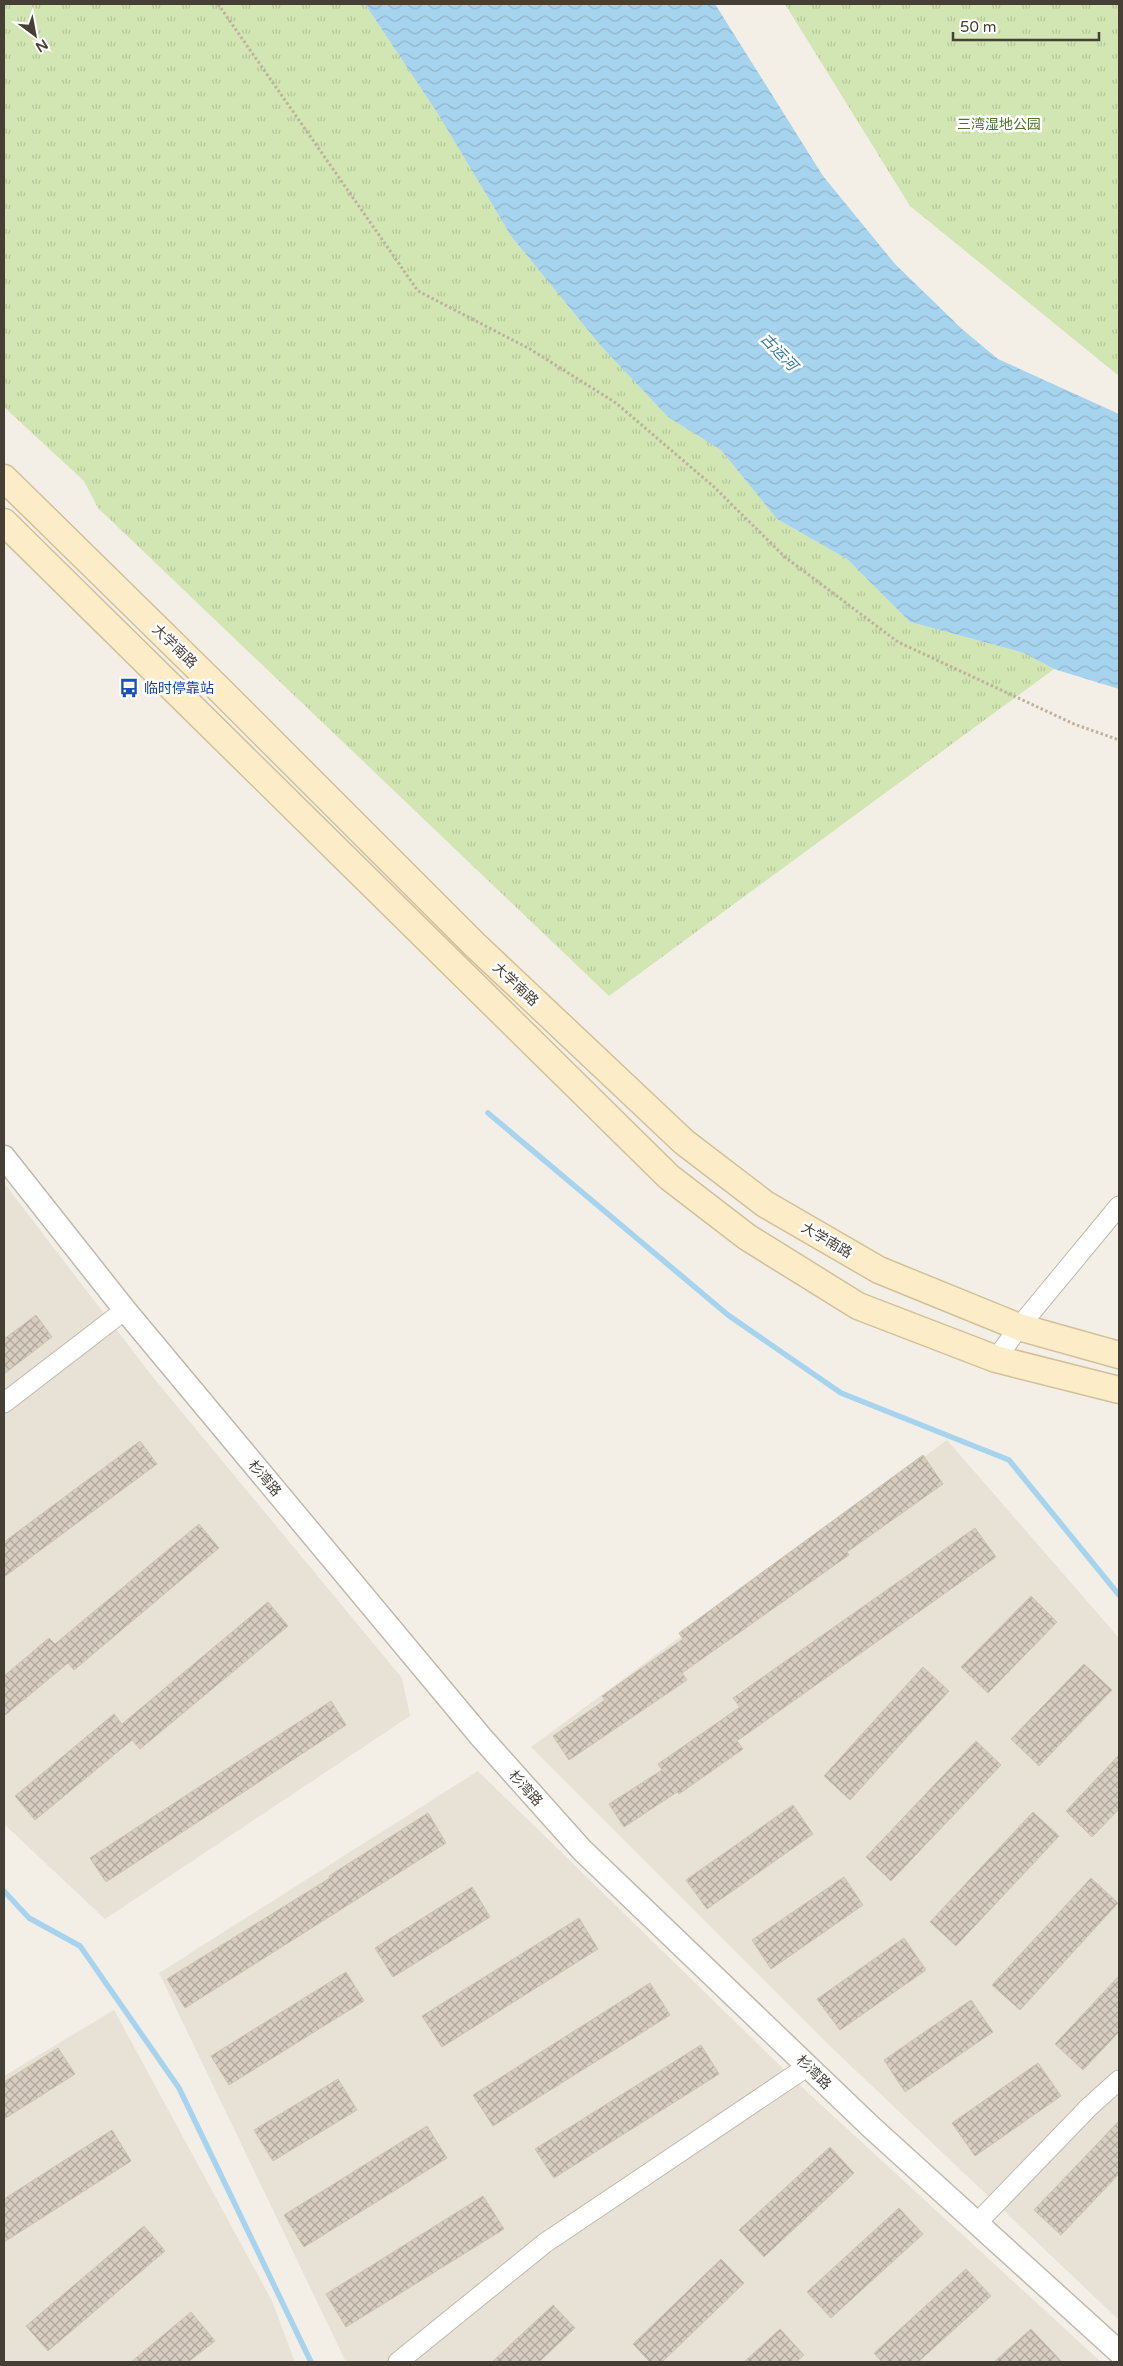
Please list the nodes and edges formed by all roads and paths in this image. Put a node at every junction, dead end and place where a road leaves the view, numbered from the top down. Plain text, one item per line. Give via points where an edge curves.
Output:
1 (218, 4) edge
2 (4, 478) edge
3 (4, 522) edge
4 (1119, 740) edge
5 (4, 1157) edge
6 (1119, 1206) edge
7 (125, 1310) junction
8 (1019, 1326) junction
9 (1119, 1355) edge
10 (996, 1359) junction
11 (1119, 1390) edge
12 (4, 1403) edge
13 (808, 2066) junction
14 (1119, 2080) edge
15 (977, 2222) junction
16 (1119, 2352) edge
17 (398, 2362) edge

1 - 4 path via 418,291 530,348 616,403 713,486 785,557 898,642 1074,724
2 - 8 main road, 大学南路 via 475,945 684,1142 765,1204 879,1270
3 - 10 main road via 669,1177 748,1237 858,1306
5 - 7 street, 杉湾路
6 - 8 street
7 - 12 street
7 - 13 street, 杉湾路 via 481,1737 582,1850
8 - 9 main road, 大学南路
8 - 10 street
10 - 11 main road
13 - 15 street, 杉湾路
13 - 17 street via 545,2243
14 - 15 street
15 - 16 street, 杉湾路

